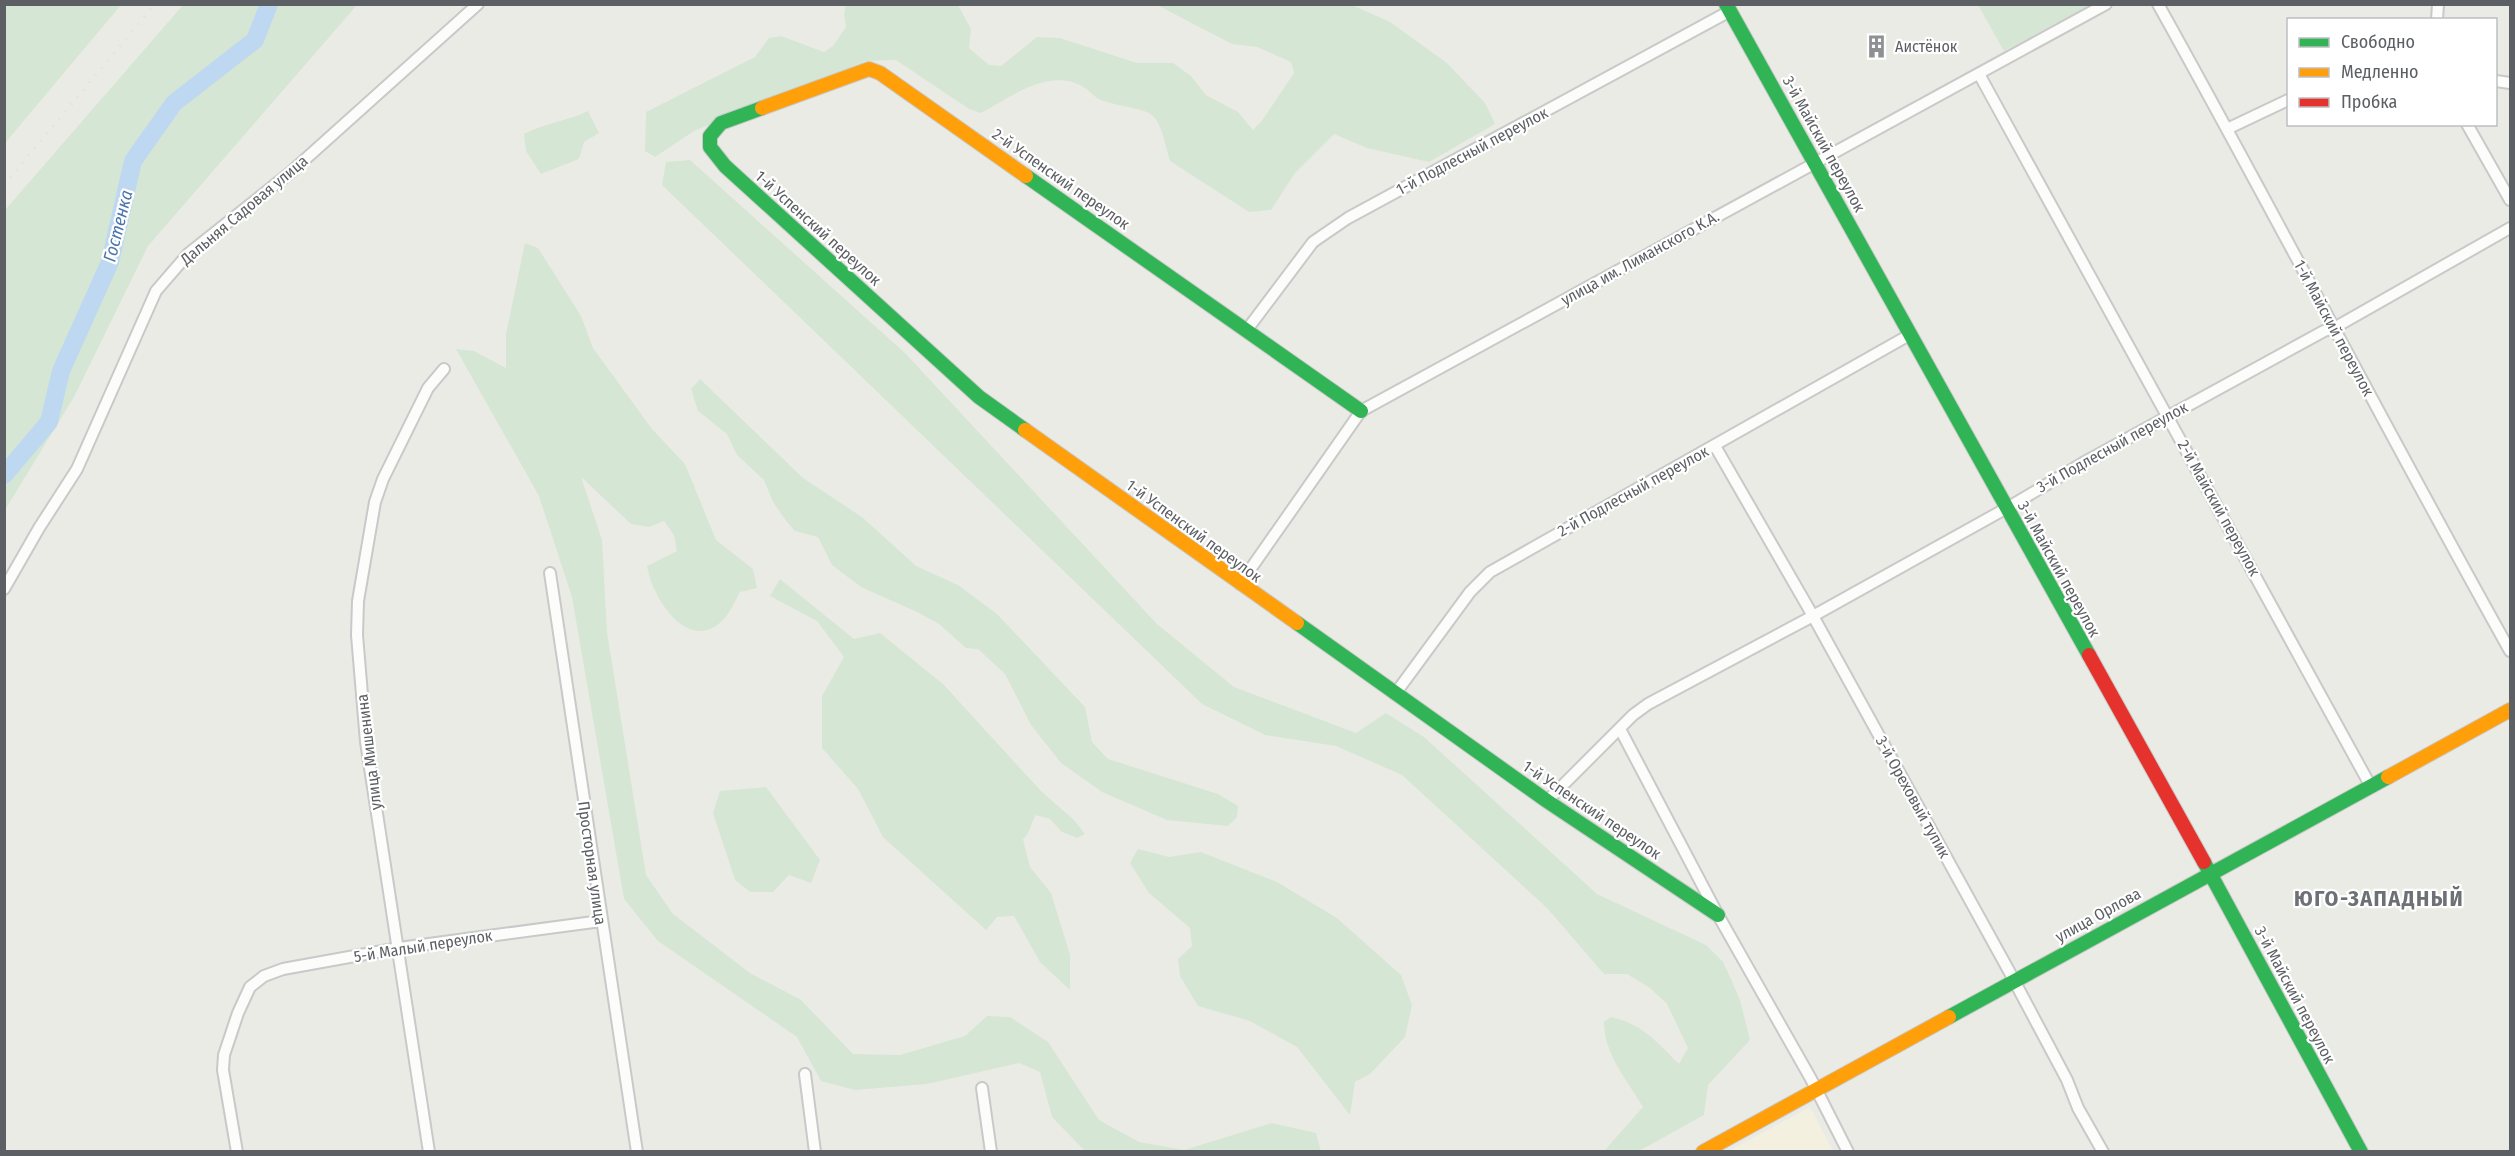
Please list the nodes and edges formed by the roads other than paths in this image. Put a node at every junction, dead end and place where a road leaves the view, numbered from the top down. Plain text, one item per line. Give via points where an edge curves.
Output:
1 (478, 4) edge
2 (2106, 4) edge
3 (2158, 4) edge
4 (1728, 8) edge
5 (1979, 74) junction
6 (2287, 100) edge
7 (721, 123) joint
8 (2468, 126) edge
9 (2227, 129) junction
10 (1816, 162) junction
11 (2511, 200) edge
12 (2511, 228) edge
13 (2334, 328) junction
14 (1246, 331) junction
15 (1911, 334) junction
16 (444, 369) dead end
17 (1361, 411) junction
18 (2168, 416) junction
19 (1715, 446) junction
20 (2007, 508) junction
21 (550, 573) dead end
22 (1240, 584) junction
23 (4, 590) edge
24 (1813, 616) junction
25 (2511, 651) edge
26 (1395, 694) junction
27 (2511, 710) edge
28 (1620, 729) junction
29 (2370, 785) junction
30 (1547, 801) junction
31 (2210, 873) junction
32 (1718, 915) junction
33 (601, 921) junction
34 (399, 948) junction
35 (2013, 980) junction
36 (805, 1074) dead end
37 (982, 1088) dead end
38 (1815, 1090) junction
39 (237, 1152) edge
40 (429, 1152) edge
41 (637, 1152) edge
42 (815, 1152) edge
43 (991, 1152) edge
44 (1703, 1152) edge
45 (1848, 1152) edge
46 (2103, 1152) edge
47 (2361, 1152) edge

1 - 23 street, Дальняя Садовая улица via 291,172 188,254 156,291 77,469
2 - 5 street, улица им. Лиманского К.А.
3 - 9 street, 1-й Майский переулок
4 - 10 street, 3-й Майский переулок
4 - 14 street, 1-й Подлесный переулок via 1348,218 1313,242
5 - 10 street, улица им. Лиманского К.А.
5 - 18 street, 2-й Майский переулок
6 - 9 street
7 - 14 street, 2-й Успенский переулок via 861,71 880,73
7 - 22 street, 1-й Успенский переулок via 710,136 710,147 725,166 979,397
8 - 11 street
9 - 13 street, 1-й Майский переулок
10 - 15 street, 3-й Майский переулок
10 - 17 street, улица им. Лиманского К.А.
12 - 13 street, 3-й Подлесный переулок
13 - 18 street, 3-й Подлесный переулок
13 - 25 street, 1-й Майский переулок
14 - 17 street, 2-й Успенский переулок
15 - 19 street, 2-й Подлесный переулок
15 - 20 street, 3-й Майский переулок
16 - 34 street, улица Мишенина via 428,388 383,479 375,502 358,601 366,742
17 - 22 street, улица им. Лиманского К.А.
18 - 20 street, 3-й Подлесный переулок
18 - 29 street, 2-й Майский переулок
19 - 24 street, 3-й Ореховый тупик
19 - 26 street, 2-й Подлесный переулок via 1490,572 1470,592
20 - 24 street, 3-й Подлесный переулок
20 - 31 street, 3-й Майский переулок
21 - 33 street, Просторная улица
22 - 26 street, 1-й Успенский переулок
24 - 28 street, 3-й Подлесный переулок via 1648,704
24 - 35 street, 3-й Ореховый тупик
26 - 30 street, 1-й Успенский переулок
27 - 29 street, улица Орлова
28 - 30 street, 3-й Подлесный переулок
28 - 32 street, 1-й Успенский переулок
29 - 31 street, улица Орлова
30 - 32 street, 1-й Успенский переулок
31 - 35 street, улица Орлова
31 - 47 street, 3-й Майский переулок
32 - 38 street, 1-й Успенский переулок
33 - 34 street, 5-й Малый переулок
33 - 41 street, Просторная улица
34 - 39 street, 5-й Малый переулок via 283,969 250,987 228,1040 223,1071
34 - 40 street, улица Мишенина
35 - 38 street, улица Орлова
35 - 46 street, 3-й Ореховый тупик
36 - 42 street
37 - 43 street
38 - 44 street, улица Орлова
38 - 45 street, 1-й Успенский переулок

